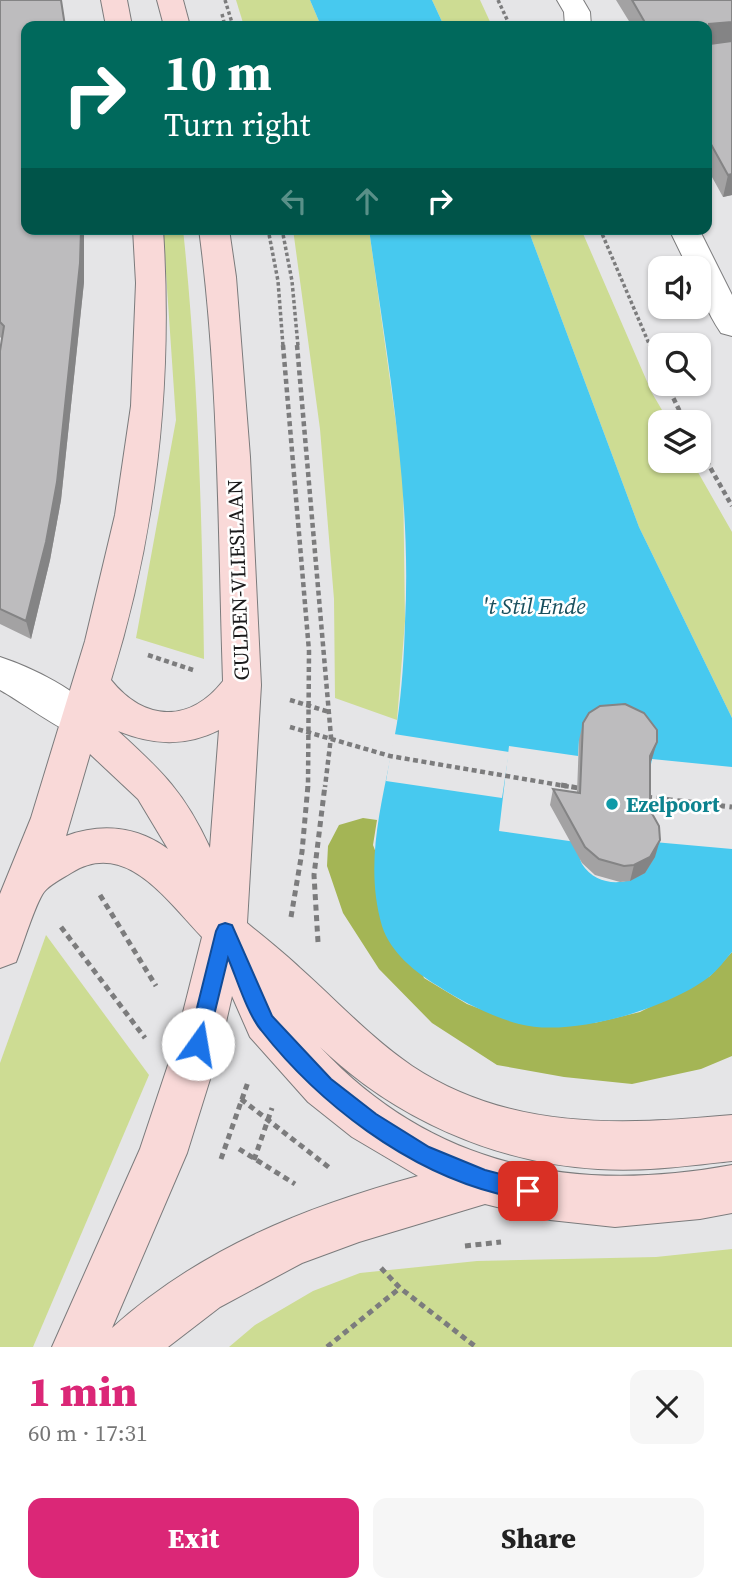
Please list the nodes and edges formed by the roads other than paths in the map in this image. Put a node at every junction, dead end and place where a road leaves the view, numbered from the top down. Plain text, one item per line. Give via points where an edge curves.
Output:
1 (114, 0) edge
2 (170, 0) edge
3 (570, 0) edge
4 (118, 21) edge
5 (176, 21) edge
6 (578, 21) edge
7 (148, 235) edge
8 (215, 235) edge
9 (687, 235) edge
10 (732, 326) edge
11 (0, 672) edge
12 (243, 685) junction
13 (85, 701) junction
14 (25, 881) junction
15 (225, 931) junction
16 (0, 948) edge
17 (732, 1138) edge
18 (485, 1180) junction
19 (732, 1189) edge
20 (78, 1347) edge
21 (130, 1347) edge

1 - 4 main road
2 - 5 main road
3 - 6 street
7 - 13 main road via 148,406 134,515
8 - 12 main road, GULDEN-VLIESLAAN via 233,457
9 - 10 street
11 - 13 street via 39,692
12 - 13 main road via 229,705 201,723 173,728 143,724
12 - 15 main road, GULDEN-VLIESLAAN
13 - 14 main road via 52,818
13 - 15 main road via 179,826
14 - 15 main road via 71,850 91,844 123,846 148,857
14 - 16 main road
15 - 17 main road via 323,1023 399,1083 462,1115 525,1134 598,1146
15 - 18 main road via 266,1022 325,1086 369,1121 422,1153
15 - 20 main road, GULDEN-VLIESLAAN via 198,1044 163,1153
18 - 19 main road via 550,1196 615,1202
18 - 21 main road via 278,1246 209,1285

